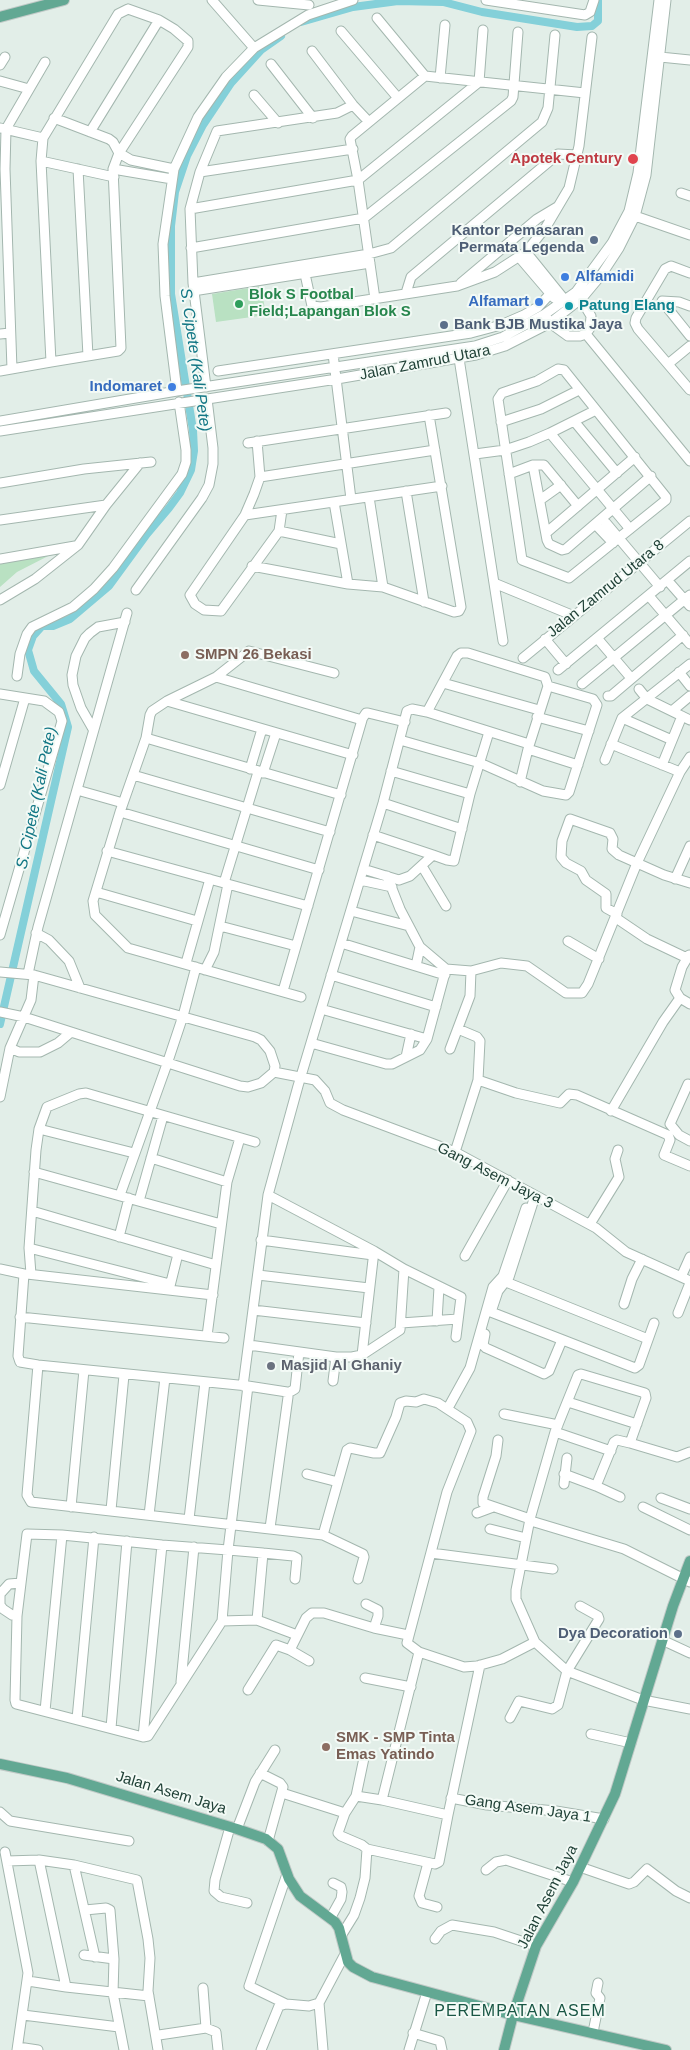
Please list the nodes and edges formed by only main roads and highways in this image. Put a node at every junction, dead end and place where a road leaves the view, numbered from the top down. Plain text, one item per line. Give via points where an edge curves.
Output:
1 (64, 0) edge
2 (0, 17) edge
3 (690, 1561) edge
4 (686, 1581) edge
5 (0, 1764) edge
6 (502, 2012) junction
7 (513, 2016) junction
8 (510, 2026) junction
9 (504, 2050) edge
10 (666, 2050) edge

1 - 2 main road
3 - 4 main road, Jalan Asem Jaya
4 - 7 main road, Jalan Asem Jaya via 662,1640 620,1782 573,1882 536,1946
5 - 6 main road, Jalan Asem Jaya via 67,1778 268,1841 278,1849 300,1896 331,1917 339,1928 345,1954 353,1967 372,1977
6 - 7 main road
6 - 8 main road
7 - 8 main road, Jalan Asem Jaya
7 - 10 main road
8 - 9 main road, Jalan Asem Jaya

